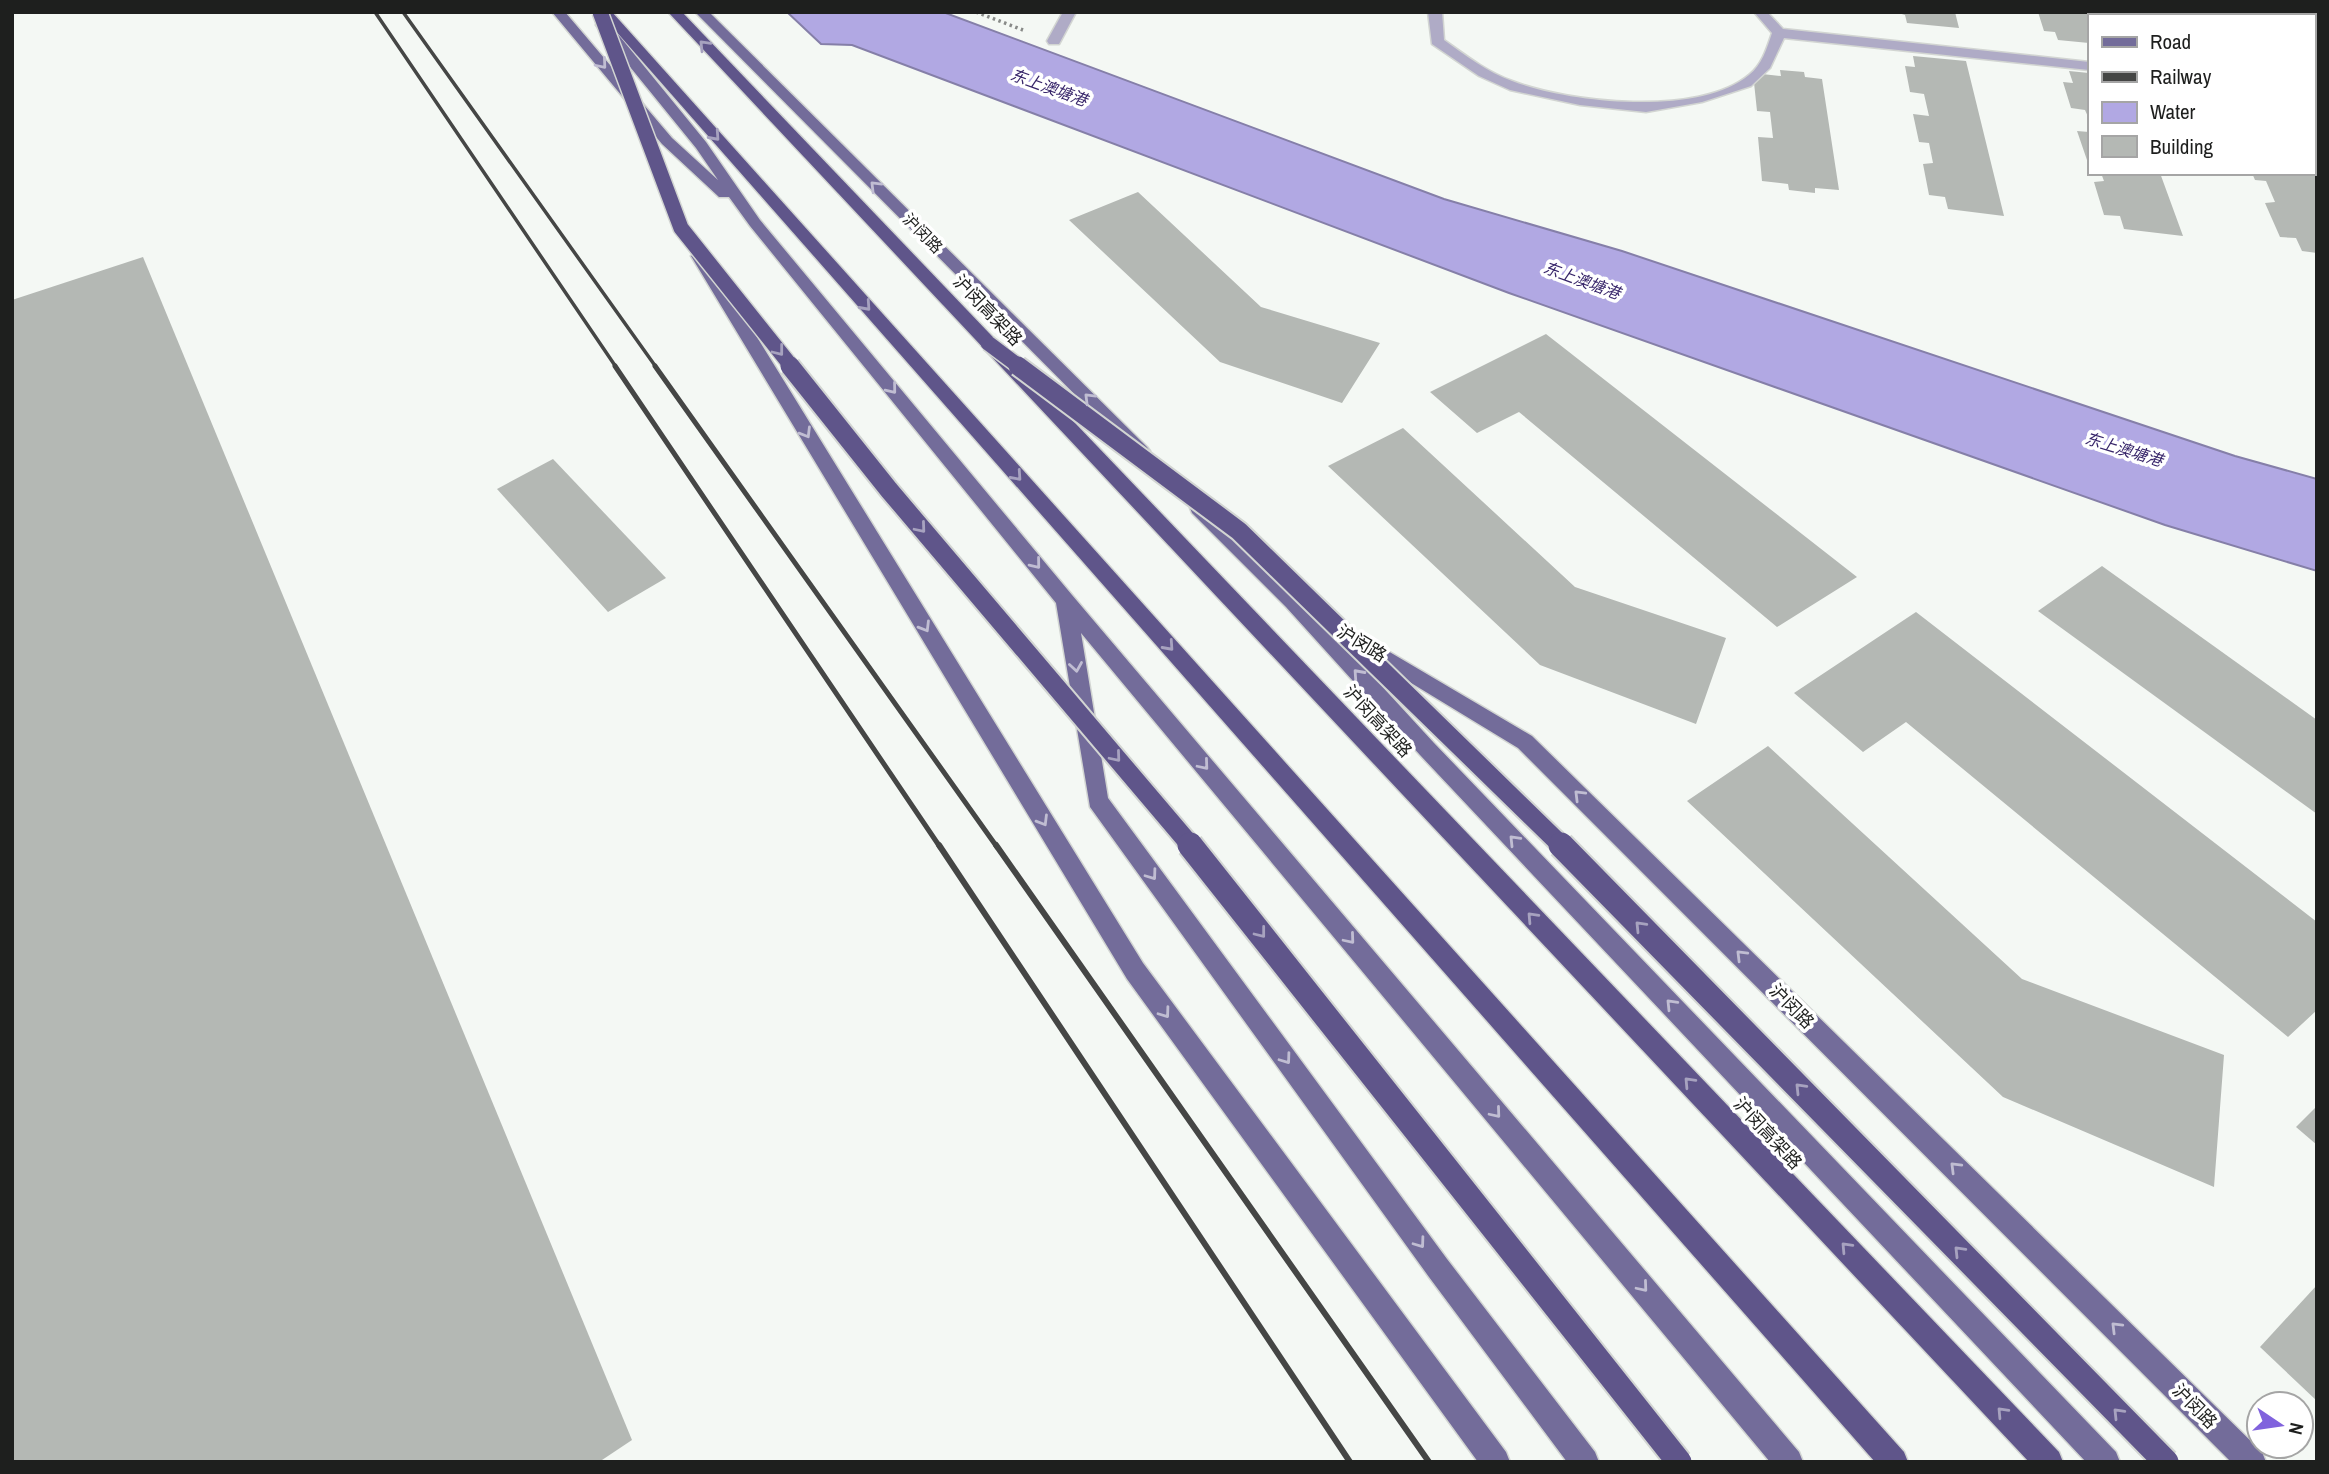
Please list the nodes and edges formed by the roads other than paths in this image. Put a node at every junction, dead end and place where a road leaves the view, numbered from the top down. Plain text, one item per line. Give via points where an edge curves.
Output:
1 (558, 12) edge
2 (593, 12) edge
3 (603, 12) edge
4 (674, 12) edge
5 (701, 12) edge
6 (1070, 12) edge
7 (1435, 12) edge
8 (1760, 12) edge
9 (1779, 33) junction
10 (1054, 41) road end
11 (2088, 66) edge
12 (755, 223) junction
13 (681, 228) junction
14 (988, 343) junction
15 (1065, 600) junction
16 (1293, 602) junction
17 (1496, 1462) edge
18 (1585, 1462) edge
19 (1679, 1462) edge
20 (1789, 1462) edge
21 (1894, 1462) edge
22 (2049, 1462) edge
23 (2106, 1462) edge
24 (2166, 1462) edge
25 (2252, 1462) edge

1 -> 12 main road via 667,141
2 - 12 main road via 701,145
3 - 13 highway, bridge
3 -> 21 highway
14 -> 4 highway, 沪闵高架路
16 -> 5 main road, 沪闵路
6 - 10 street
7 - 9 street via 1437,41 1468,64 1514,87 1647,108 1712,96 1752,80 1770,60
8 - 9 street
9 - 11 street
12 -> 15 main road
13 -> 17 main road, bridge via 1135,971
13 -> 19 highway, bridge via 889,490 1207,865
22 -> 14 highway, 沪闵高架路, bridge
24 -> 14 highway, bridge via 1510,793 1239,531
15 -> 18 main road via 1098,801
15 -> 20 main road
23 -> 16 main road, 沪闵路 via 1427,749
25 -> 16 main road, 沪闵路 via 1525,742

